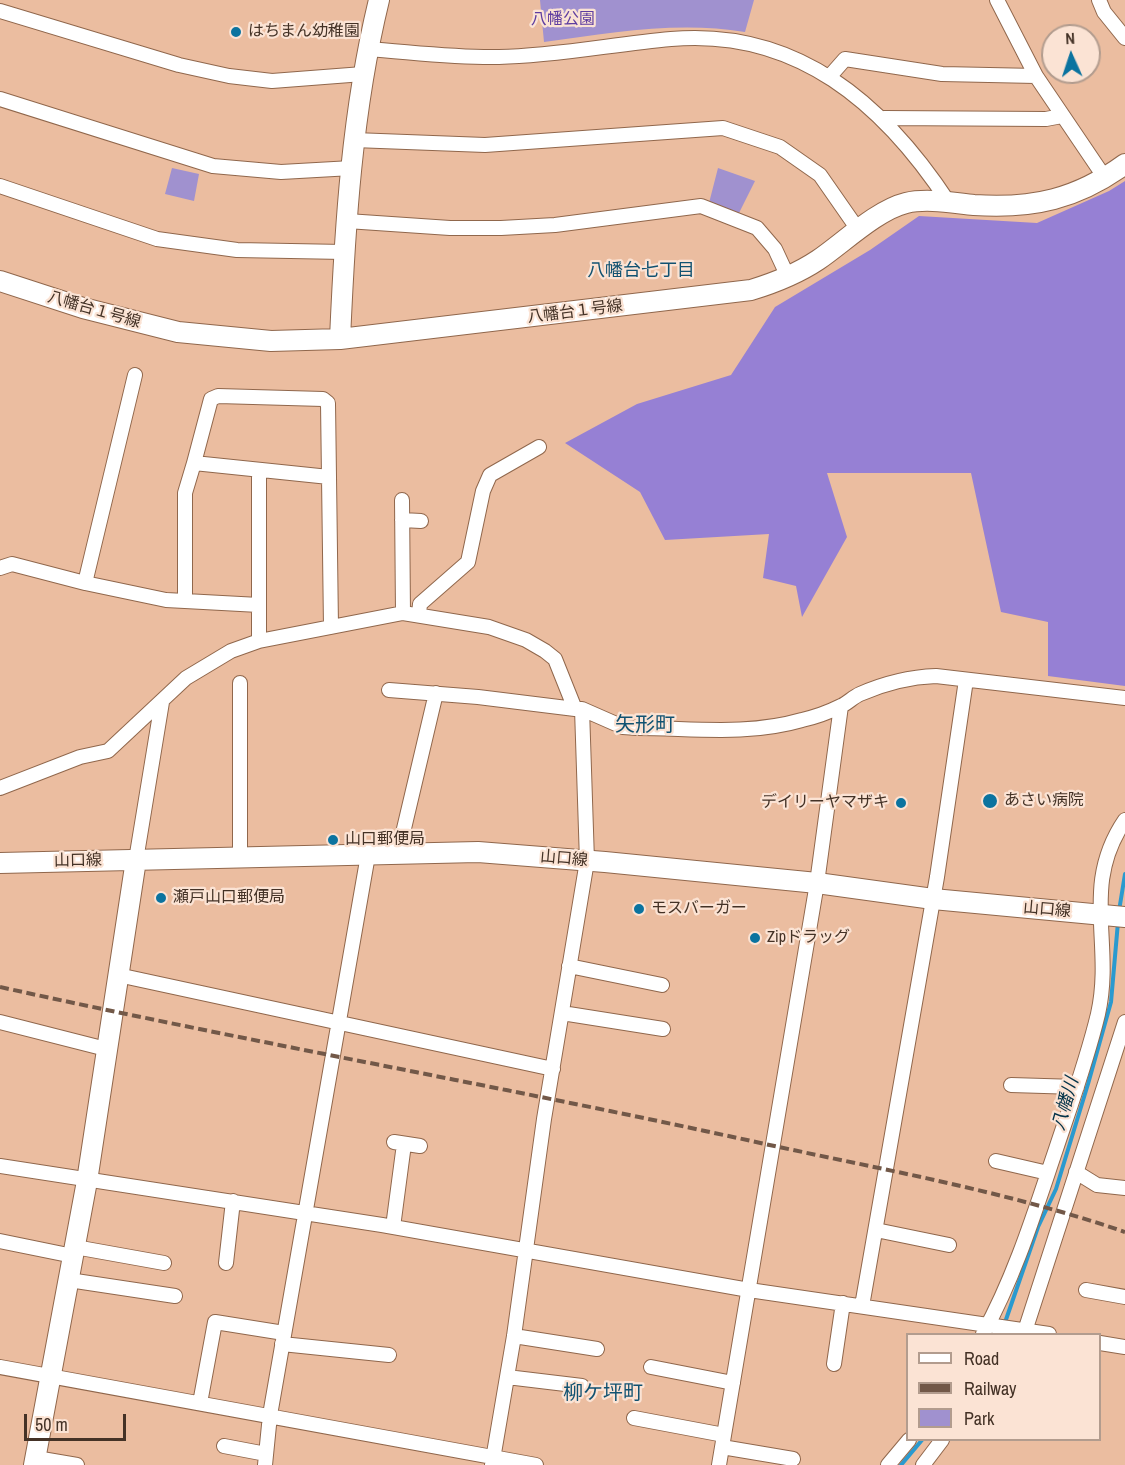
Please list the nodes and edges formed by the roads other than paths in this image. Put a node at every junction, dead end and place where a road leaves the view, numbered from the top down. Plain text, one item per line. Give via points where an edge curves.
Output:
1 (379, 0) edge
2 (998, 0) edge
3 (1099, 0) edge
4 (0, 11) edge
5 (1125, 38) edge
6 (367, 49) junction
7 (363, 74) junction
8 (830, 76) junction
9 (1035, 76) junction
10 (0, 99) edge
11 (1062, 116) junction
12 (884, 118) junction
13 (354, 140) junction
14 (1125, 164) edge
15 (352, 168) junction
16 (1105, 178) junction
17 (0, 186) edge
18 (950, 202) junction
19 (347, 221) junction
20 (859, 231) junction
21 (344, 252) junction
22 (788, 277) junction
23 (0, 281) edge
24 (340, 339) junction
25 (135, 375) dead end
26 (539, 447) dead end
27 (194, 463) junction
28 (259, 470) junction
29 (329, 477) junction
30 (402, 500) dead end
31 (402, 520) junction
32 (421, 521) dead end
33 (0, 568) edge
34 (85, 583) junction
35 (185, 601) junction
36 (259, 605) junction
37 (403, 613) junction
38 (418, 615) junction
39 (331, 627) junction
40 (259, 641) junction
41 (966, 680) junction
42 (240, 683) dead end
43 (389, 690) dead end
44 (436, 693) junction
45 (1125, 698) edge
46 (162, 702) junction
47 (841, 706) junction
48 (578, 709) junction
49 (0, 788) edge
50 (1125, 820) edge
51 (398, 854) junction
52 (368, 855) junction
53 (240, 858) junction
54 (136, 860) junction
55 (587, 861) junction
56 (0, 862) edge
57 (817, 884) junction
58 (933, 899) junction
59 (1110, 915) edge
60 (569, 966) junction
61 (118, 975) junction
62 (653, 980) dead end
63 (562, 1013) junction
64 (0, 1022) edge
65 (340, 1022) junction
66 (1125, 1022) edge
67 (654, 1024) dead end
68 (106, 1049) junction
69 (553, 1069) junction
70 (1011, 1084) dead end
71 (1077, 1088) junction
72 (420, 1146) dead end
73 (996, 1161) dead end
74 (0, 1166) edge
75 (1076, 1172) junction
76 (1048, 1173) junction
77 (87, 1181) junction
78 (1125, 1188) edge
79 (233, 1201) junction
80 (304, 1215) junction
81 (393, 1227) junction
82 (876, 1230) junction
83 (0, 1241) edge
84 (949, 1245) dead end
85 (74, 1251) junction
86 (527, 1252) junction
87 (164, 1263) dead end
88 (226, 1263) dead end
89 (69, 1280) junction
90 (749, 1290) junction
91 (1086, 1290) dead end
92 (175, 1296) dead end
93 (1125, 1297) edge
94 (843, 1303) junction
95 (862, 1306) junction
96 (988, 1328) edge
97 (1026, 1333) edge
98 (514, 1336) junction
99 (283, 1338) junction
100 (1101, 1343) edge
101 (1125, 1347) edge
102 (597, 1349) dead end
103 (389, 1355) dead end
104 (834, 1364) dead end
105 (0, 1367) edge
106 (651, 1367) dead end
107 (49, 1376) junction
108 (507, 1377) junction
109 (733, 1383) junction
110 (582, 1386) dead end
111 (200, 1403) junction
112 (270, 1415) junction
113 (634, 1418) dead end
114 (723, 1441) junction
115 (908, 1441) edge
116 (941, 1441) edge
117 (224, 1446) dead end
118 (265, 1460) edge
119 (793, 1460) dead end
120 (493, 1461) edge
121 (35, 1462) edge
122 (77, 1465) edge
123 (536, 1465) edge
124 (719, 1465) edge
125 (888, 1465) edge
126 (923, 1465) edge

1 - 6 street
2 - 9 street
3 - 5 street
4 - 7 street via 179,66 229,76 272,81
6 - 7 street
6 - 8 street via 500,57 673,39 709,39 774,52
7 - 13 street
8 - 9 street via 845,59 942,74
8 - 12 street
9 - 11 street
10 - 15 street via 213,166 281,172
11 - 12 street
11 - 16 street
12 - 18 street
13 - 15 street
13 - 20 street via 485,145 723,128 780,147 820,175
14 - 16 street, 八幡台１号線
15 - 19 street
16 - 18 street, 八幡台１号線 via 1037,204 1004,207
17 - 21 street via 157,239 237,250
18 - 20 street, 八幡台１号線 via 906,203
19 - 21 street
19 - 22 street via 501,228 701,206 757,228 775,249
20 - 22 street, 八幡台１号線
21 - 24 street
22 - 24 street, 八幡台１号線 via 751,290 713,296
23 - 24 street, 八幡台１号線 via 83,308 178,332 270,340
25 - 34 street
26 - 38 street via 490,475 468,562 420,604
27 - 28 street
27 - 29 street via 211,399 323,399 328,403
27 - 35 street via 185,493
28 - 29 street
28 - 36 street
29 - 39 street
30 - 31 street
31 - 32 street
31 - 37 street
33 - 34 street via 12,564
34 - 35 street
35 - 36 street
36 - 40 street
37 - 38 street
37 - 39 street
38 - 48 street via 489,627 545,651 555,659
39 - 40 street
40 - 46 street via 208,664 186,678
41 - 45 street
41 - 47 street via 912,677 882,684
41 - 58 street
42 - 53 street
43 - 44 street
44 - 48 street
44 - 51 street
46 - 49 street via 108,751 80,757
46 - 54 street
47 - 48 street via 769,729 719,731 623,727
47 - 57 street
48 - 55 street
50 - 59 street via 1101,871
51 - 52 street, 山口線
51 - 55 street, 山口線 via 478,852
52 - 53 street, 山口線
52 - 65 street
53 - 54 street, 山口線
54 - 56 street, 山口線
54 - 61 street
55 - 57 street, 山口線
55 - 60 street
57 - 58 street, 山口線
57 - 90 street
58 - 59 street, 山口線
58 - 82 street
59 - 71 street via 1100,1003
60 - 62 street
60 - 63 street
61 - 65 street
61 - 68 street
63 - 67 street
63 - 69 street
64 - 68 street
65 - 69 street
65 - 80 street
66 - 75 street
68 - 77 street
69 - 86 street
70 - 71 street
71 - 76 street
72 - 81 street via 399,1143
73 - 76 street
74 - 77 street
75 - 78 street via 1097,1185
75 - 97 street
76 - 96 street
77 - 79 street
77 - 85 street
79 - 80 street
79 - 88 street
80 - 81 street
80 - 99 street
81 - 86 street
82 - 84 street
82 - 95 street
83 - 85 street
85 - 87 street
85 - 89 street
86 - 90 street
86 - 98 street
89 - 92 street
89 - 107 street
90 - 94 street
90 - 109 street
91 - 93 street
94 - 95 street
94 - 104 street
95 - 96 street
96 - 97 street via 1011,1327
98 - 102 street
98 - 108 street
99 - 103 street
99 - 111 street via 215,1322
99 - 112 street
100 - 101 street
105 - 107 street
106 - 109 street
107 - 111 street
107 - 121 street
108 - 110 street
108 - 120 street
109 - 114 street
111 - 112 street
112 - 118 street
112 - 120 street
113 - 114 street
114 - 119 street
114 - 124 street
115 - 125 street
116 - 126 street
117 - 118 street
120 - 123 street
121 - 122 street

